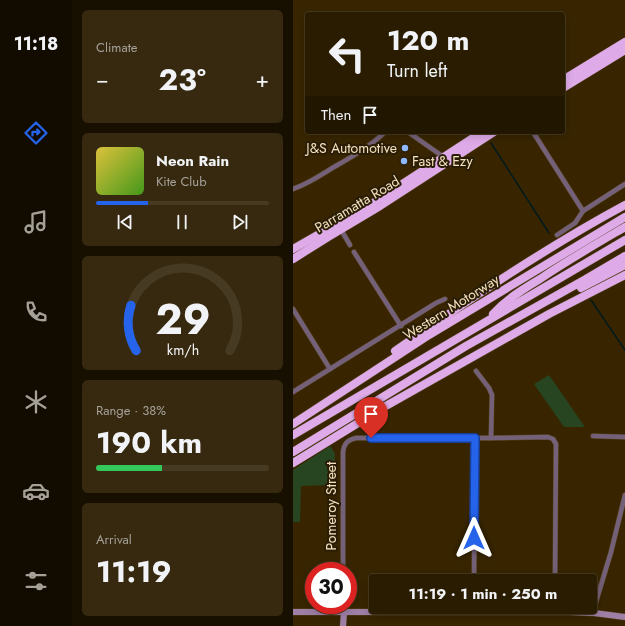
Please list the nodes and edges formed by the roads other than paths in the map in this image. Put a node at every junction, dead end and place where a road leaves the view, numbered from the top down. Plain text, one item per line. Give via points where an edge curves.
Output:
1 (625, 42) edge
2 (625, 50) edge
3 (565, 79) edge
4 (565, 87) edge
5 (382, 134) edge
6 (411, 134) edge
7 (479, 134) edge
8 (491, 134) edge
9 (534, 134) edge
10 (446, 160) junction
11 (625, 184) edge
12 (293, 189) edge
13 (625, 204) edge
14 (583, 211) junction
15 (625, 216) edge
16 (339, 227) junction
17 (625, 227) edge
18 (559, 239) junction
19 (625, 240) edge
20 (350, 245) dead end
21 (293, 249) edge
22 (355, 252) dead end
23 (569, 254) junction
24 (625, 256) edge
25 (293, 259) edge
26 (559, 261) junction
27 (625, 265) edge
28 (625, 275) edge
29 (625, 281) edge
30 (591, 287) junction
31 (580, 293) junction
32 (445, 299) dead end
33 (293, 309) edge
34 (485, 321) junction
35 (401, 326) junction
36 (330, 370) junction
37 (475, 371) dead end
38 (293, 392) edge
39 (324, 405) junction
40 (293, 424) edge
41 (293, 435) edge
42 (593, 436) dead end
43 (625, 437) edge
44 (475, 438) junction
45 (491, 438) junction
46 (293, 452) edge
47 (293, 463) edge
48 (625, 495) edge
49 (343, 562) edge
50 (474, 574) edge
51 (555, 574) edge
52 (597, 598) edge
53 (293, 612) edge
54 (305, 612) edge
55 (357, 612) edge
56 (369, 612) edge
57 (597, 613) edge
58 (344, 614) edge
59 (625, 617) edge
60 (343, 626) edge

1 - 3 highway
2 - 4 highway
5 - 12 street via 305,185
6 - 10 street
7 - 10 highway, Parramatta Road
8 - 10 highway, Parramatta Road
9 - 14 street
10 - 16 highway, Parramatta Road via 380,206
11 - 14 street
13 - 18 highway
14 - 18 street
15 - 23 highway, Western Motorway
16 - 20 street
16 - 21 highway, Parramatta Road
16 - 25 highway, Parramatta Road
17 - 23 highway
18 - 39 highway via 550,249 461,305
19 - 34 highway, Western Motorway
22 - 35 street
23 - 26 highway, Western Motorway
24 - 30 highway
26 - 34 highway via 504,302
26 - 39 highway, Western Motorway via 429,335
27 - 30 highway
28 - 30 highway
29 - 30 highway
30 - 31 highway
30 - 31 highway
31 - 46 highway via 561,293 466,346
31 - 47 highway
32 - 35 street
33 - 36 street
34 - 41 highway, Western Motorway
35 - 36 street
36 - 38 street
37 - 45 street via 492,395
39 - 40 highway, Western Motorway
42 - 43 street
44 - 45 street
44 - 49 street, Pomeroy Street via 356,438 346,442 343,452
44 - 50 street
45 - 51 street via 548,437 557,444
48 - 52 street
53 - 54 main road
55 - 56 main road
57 - 59 main road
58 - 60 main road

